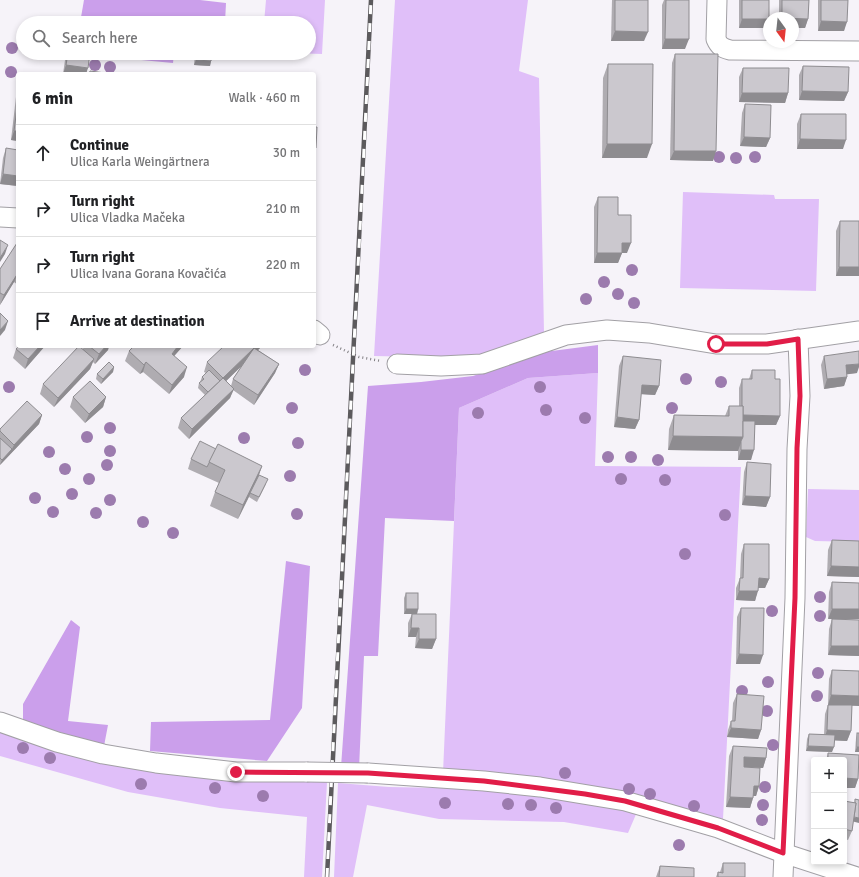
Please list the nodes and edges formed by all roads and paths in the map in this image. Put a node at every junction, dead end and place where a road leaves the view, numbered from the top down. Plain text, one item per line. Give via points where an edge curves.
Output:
1 (717, 0) edge
2 (859, 51) edge
3 (0, 217) edge
4 (16, 218) edge
5 (859, 331) edge
6 (317, 332) edge
7 (798, 339) junction
8 (397, 364) joint
9 (0, 722) edge
10 (783, 853) junction
11 (783, 877) edge
12 (857, 877) edge

1 - 2 street via 716,39 718,45 723,48
3 - 4 street
5 - 7 street
6 - 8 path via 332,344 359,357
7 - 8 street via 767,344 716,344 649,333 607,330 566,335 482,364
7 - 10 street via 800,396 795,598
9 - 10 street, bridge via 57,742 148,762 236,772 368,773 484,781 625,801 718,828
10 - 11 street
10 - 12 street

